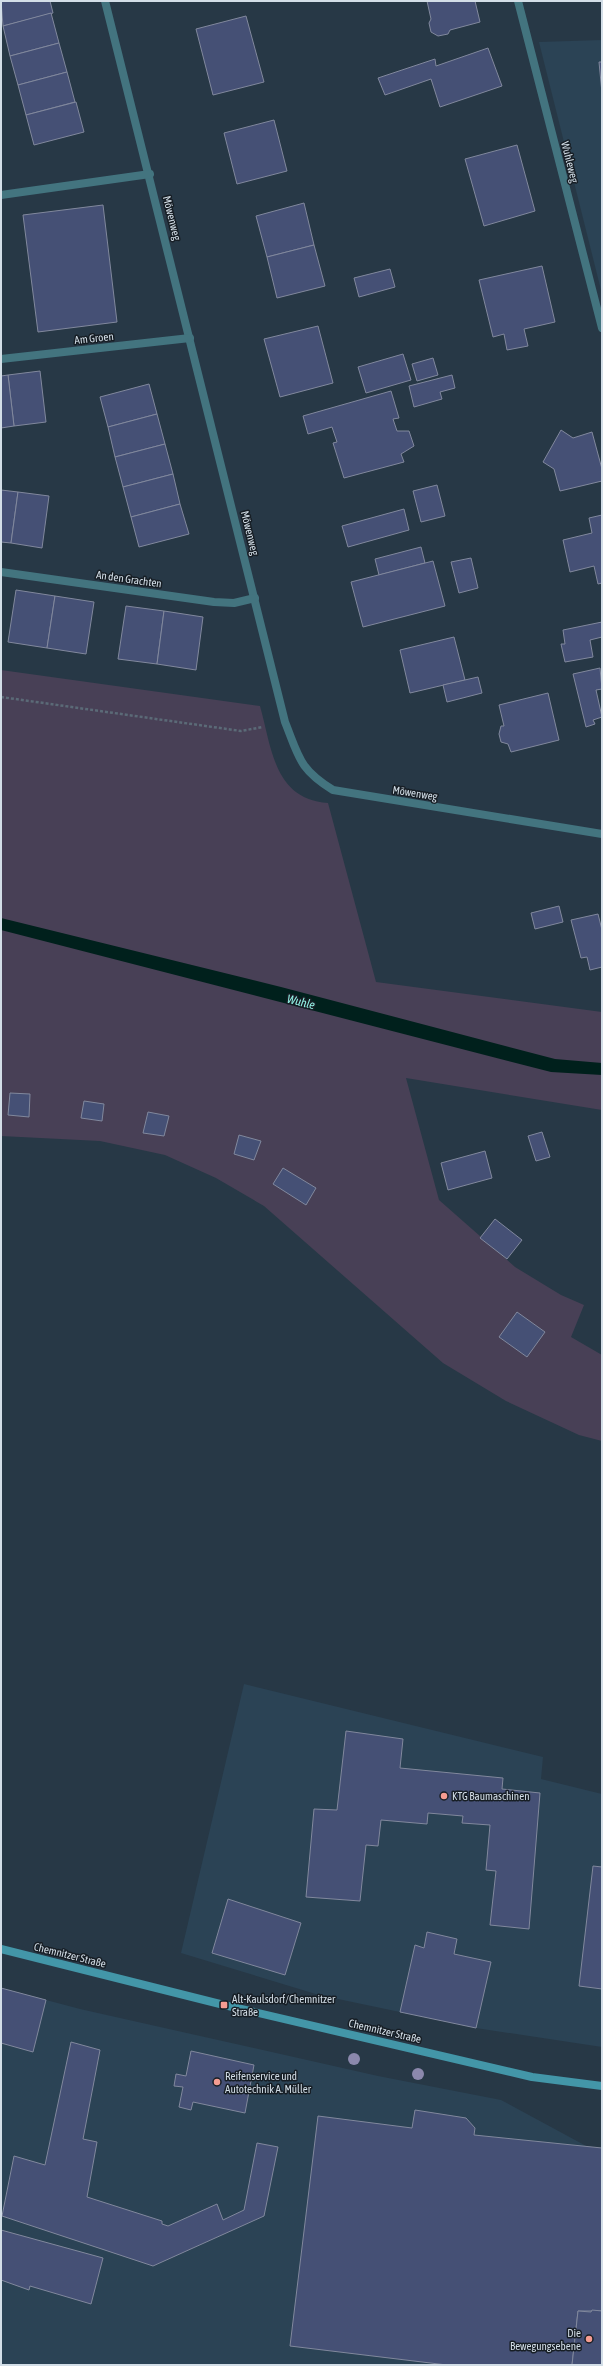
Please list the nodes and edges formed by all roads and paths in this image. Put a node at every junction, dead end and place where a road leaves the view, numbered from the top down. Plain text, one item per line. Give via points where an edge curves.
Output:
1 (105, 1) edge
2 (518, 1) edge
3 (150, 174) junction
4 (1, 195) edge
5 (602, 328) edge
6 (190, 338) junction
7 (1, 359) edge
8 (1, 572) edge
9 (255, 598) junction
10 (1, 697) edge
11 (285, 722) junction
12 (602, 834) edge
13 (1, 1949) edge
14 (602, 2086) edge

1 - 3 street, Möwenweg
2 - 5 street, Wuhleweg
3 - 4 street
3 - 6 street, Möwenweg
6 - 7 street, Am Groen
6 - 9 street, Möwenweg
8 - 9 street, An den Grachten via 214,602 234,603
9 - 11 street, Möwenweg
10 - 11 path via 241,731
11 - 12 street, Möwenweg via 303,766 314,778 333,790
13 - 14 main road, Chemnitzer Straße via 224,2005 532,2077

